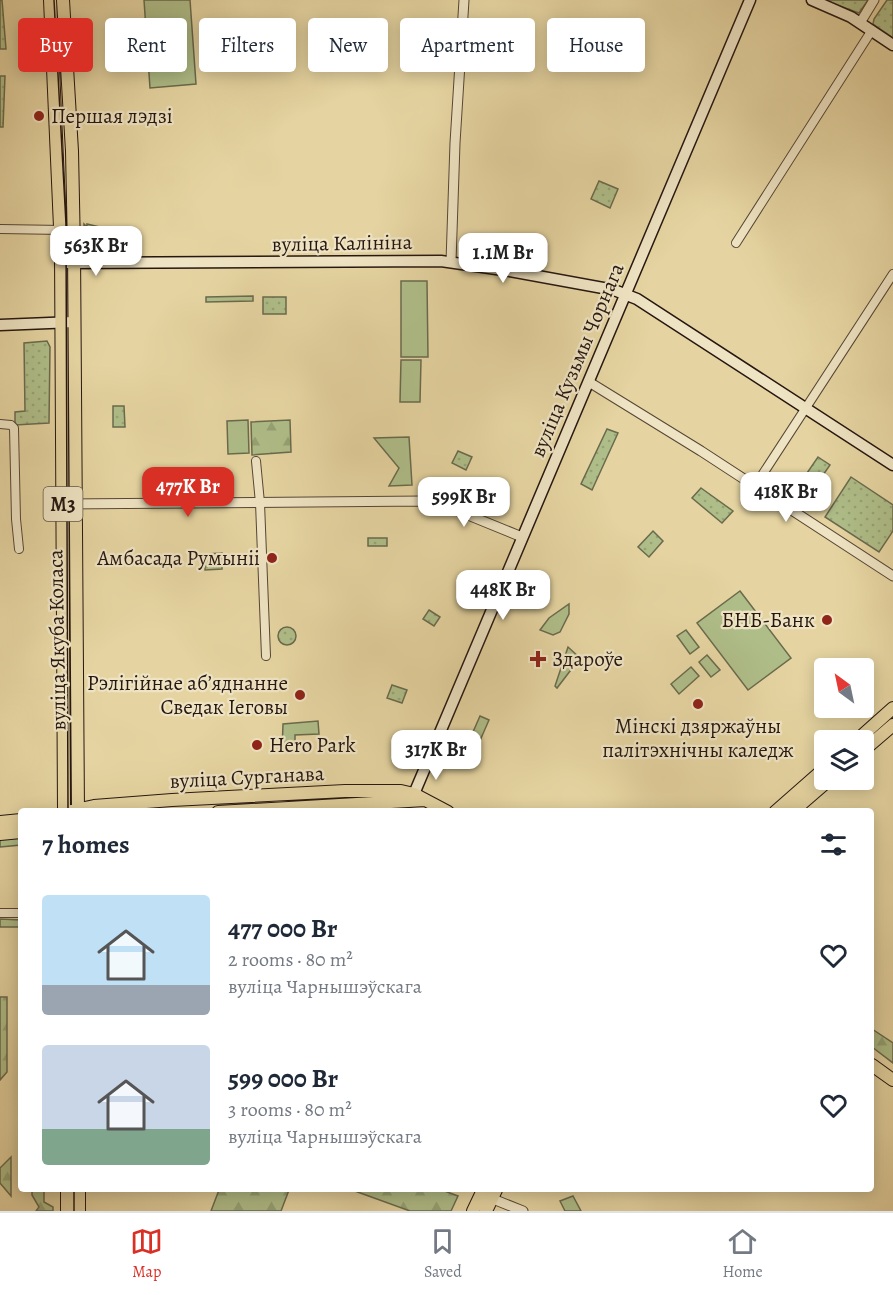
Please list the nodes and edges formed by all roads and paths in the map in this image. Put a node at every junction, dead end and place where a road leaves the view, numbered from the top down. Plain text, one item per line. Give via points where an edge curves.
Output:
1 (50, 0) edge
2 (63, 0) edge
3 (464, 0) edge
4 (750, 0) edge
5 (812, 0) edge
6 (874, 0) edge
7 (860, 23) junction
8 (872, 30) junction
9 (893, 45) edge
10 (0, 229) edge
11 (60, 230) junction
12 (74, 230) junction
13 (736, 243) dead end
14 (451, 262) junction
15 (61, 263) junction
16 (75, 263) junction
17 (893, 274) edge
18 (627, 294) junction
19 (60, 322) junction
20 (74, 322) junction
21 (0, 325) edge
22 (589, 382) junction
23 (806, 408) junction
24 (0, 424) edge
25 (256, 461) dead end
26 (893, 465) edge
27 (755, 486) junction
28 (260, 503) junction
29 (69, 504) junction
30 (522, 537) junction
31 (19, 549) dead end
32 (893, 576) edge
33 (266, 656) dead end
34 (893, 708) edge
35 (893, 725) edge
36 (868, 730) edge
37 (874, 741) edge
38 (814, 778) edge
39 (817, 790) edge
40 (417, 798) junction
41 (64, 808) edge
42 (75, 808) edge
43 (88, 808) edge
44 (275, 808) edge
45 (439, 808) edge
46 (780, 808) edge
47 (797, 808) edge
48 (18, 820) edge
49 (0, 822) edge
50 (18, 832) edge
51 (0, 834) edge
52 (0, 913) edge
53 (18, 913) edge
54 (874, 1066) edge
55 (893, 1080) edge
56 (67, 1192) edge
57 (79, 1192) edge
58 (488, 1193) edge
59 (67, 1211) edge
60 (79, 1211) edge
61 (473, 1211) edge
62 (486, 1211) edge
63 (523, 1211) edge

1 - 11 main road, вуліца Якуба Коласа / М3
2 - 12 main road, вуліца Якуба Коласа / М3
3 - 14 street
4 - 18 main road, вуліца Кузьмы Чорнага
5 - 7 main road
6 - 7 street
7 - 8 main road
8 - 9 main road
8 - 13 street
10 - 11 street
11 - 12 street
11 - 15 main road, вуліца Якуба Коласа / М3
12 - 16 main road, вуліца Якуба Коласа / М3
14 - 16 main road, вуліца Калініна
14 - 18 main road, вуліца Калініна
15 - 16 main road, вуліца Калініна
15 - 19 main road, вуліца Якуба Коласа / М3
16 - 20 main road, вуліца Якуба Коласа / М3
17 - 23 street
18 - 22 main road, вуліца Кузьмы Чорнага
18 - 23 main road, вуліца Калініна
19 - 20 main road
19 - 21 main road
19 - 29 main road, вуліца Якуба Коласа / М3
20 - 29 main road, вуліца Якуба Коласа / М3
22 - 27 street
22 - 30 main road, вуліца Кузьмы Чорнага
23 - 26 main road, вуліца Калініна
23 - 27 street
24 - 31 street via 11,424 14,428
25 - 28 street
27 - 32 street
28 - 29 street
28 - 30 street via 424,501
28 - 33 street
29 - 41 main road, вуліца Якуба Коласа / М3
29 - 42 main road, вуліца Якуба Коласа / М3
30 - 40 main road, вуліца Кузьмы Чорнага
34 - 36 main road
35 - 37 main road
38 - 46 main road
39 - 47 main road
40 - 43 main road, вуліца Сурганава via 401,791 345,791
40 - 44 main road, вуліца Сурганава
40 - 45 main road, вуліца Сурганава
48 - 49 main road
50 - 51 main road
52 - 53 street
54 - 55 main road
56 - 59 main road
57 - 60 main road
58 - 61 main road
58 - 62 main road
58 - 63 street

